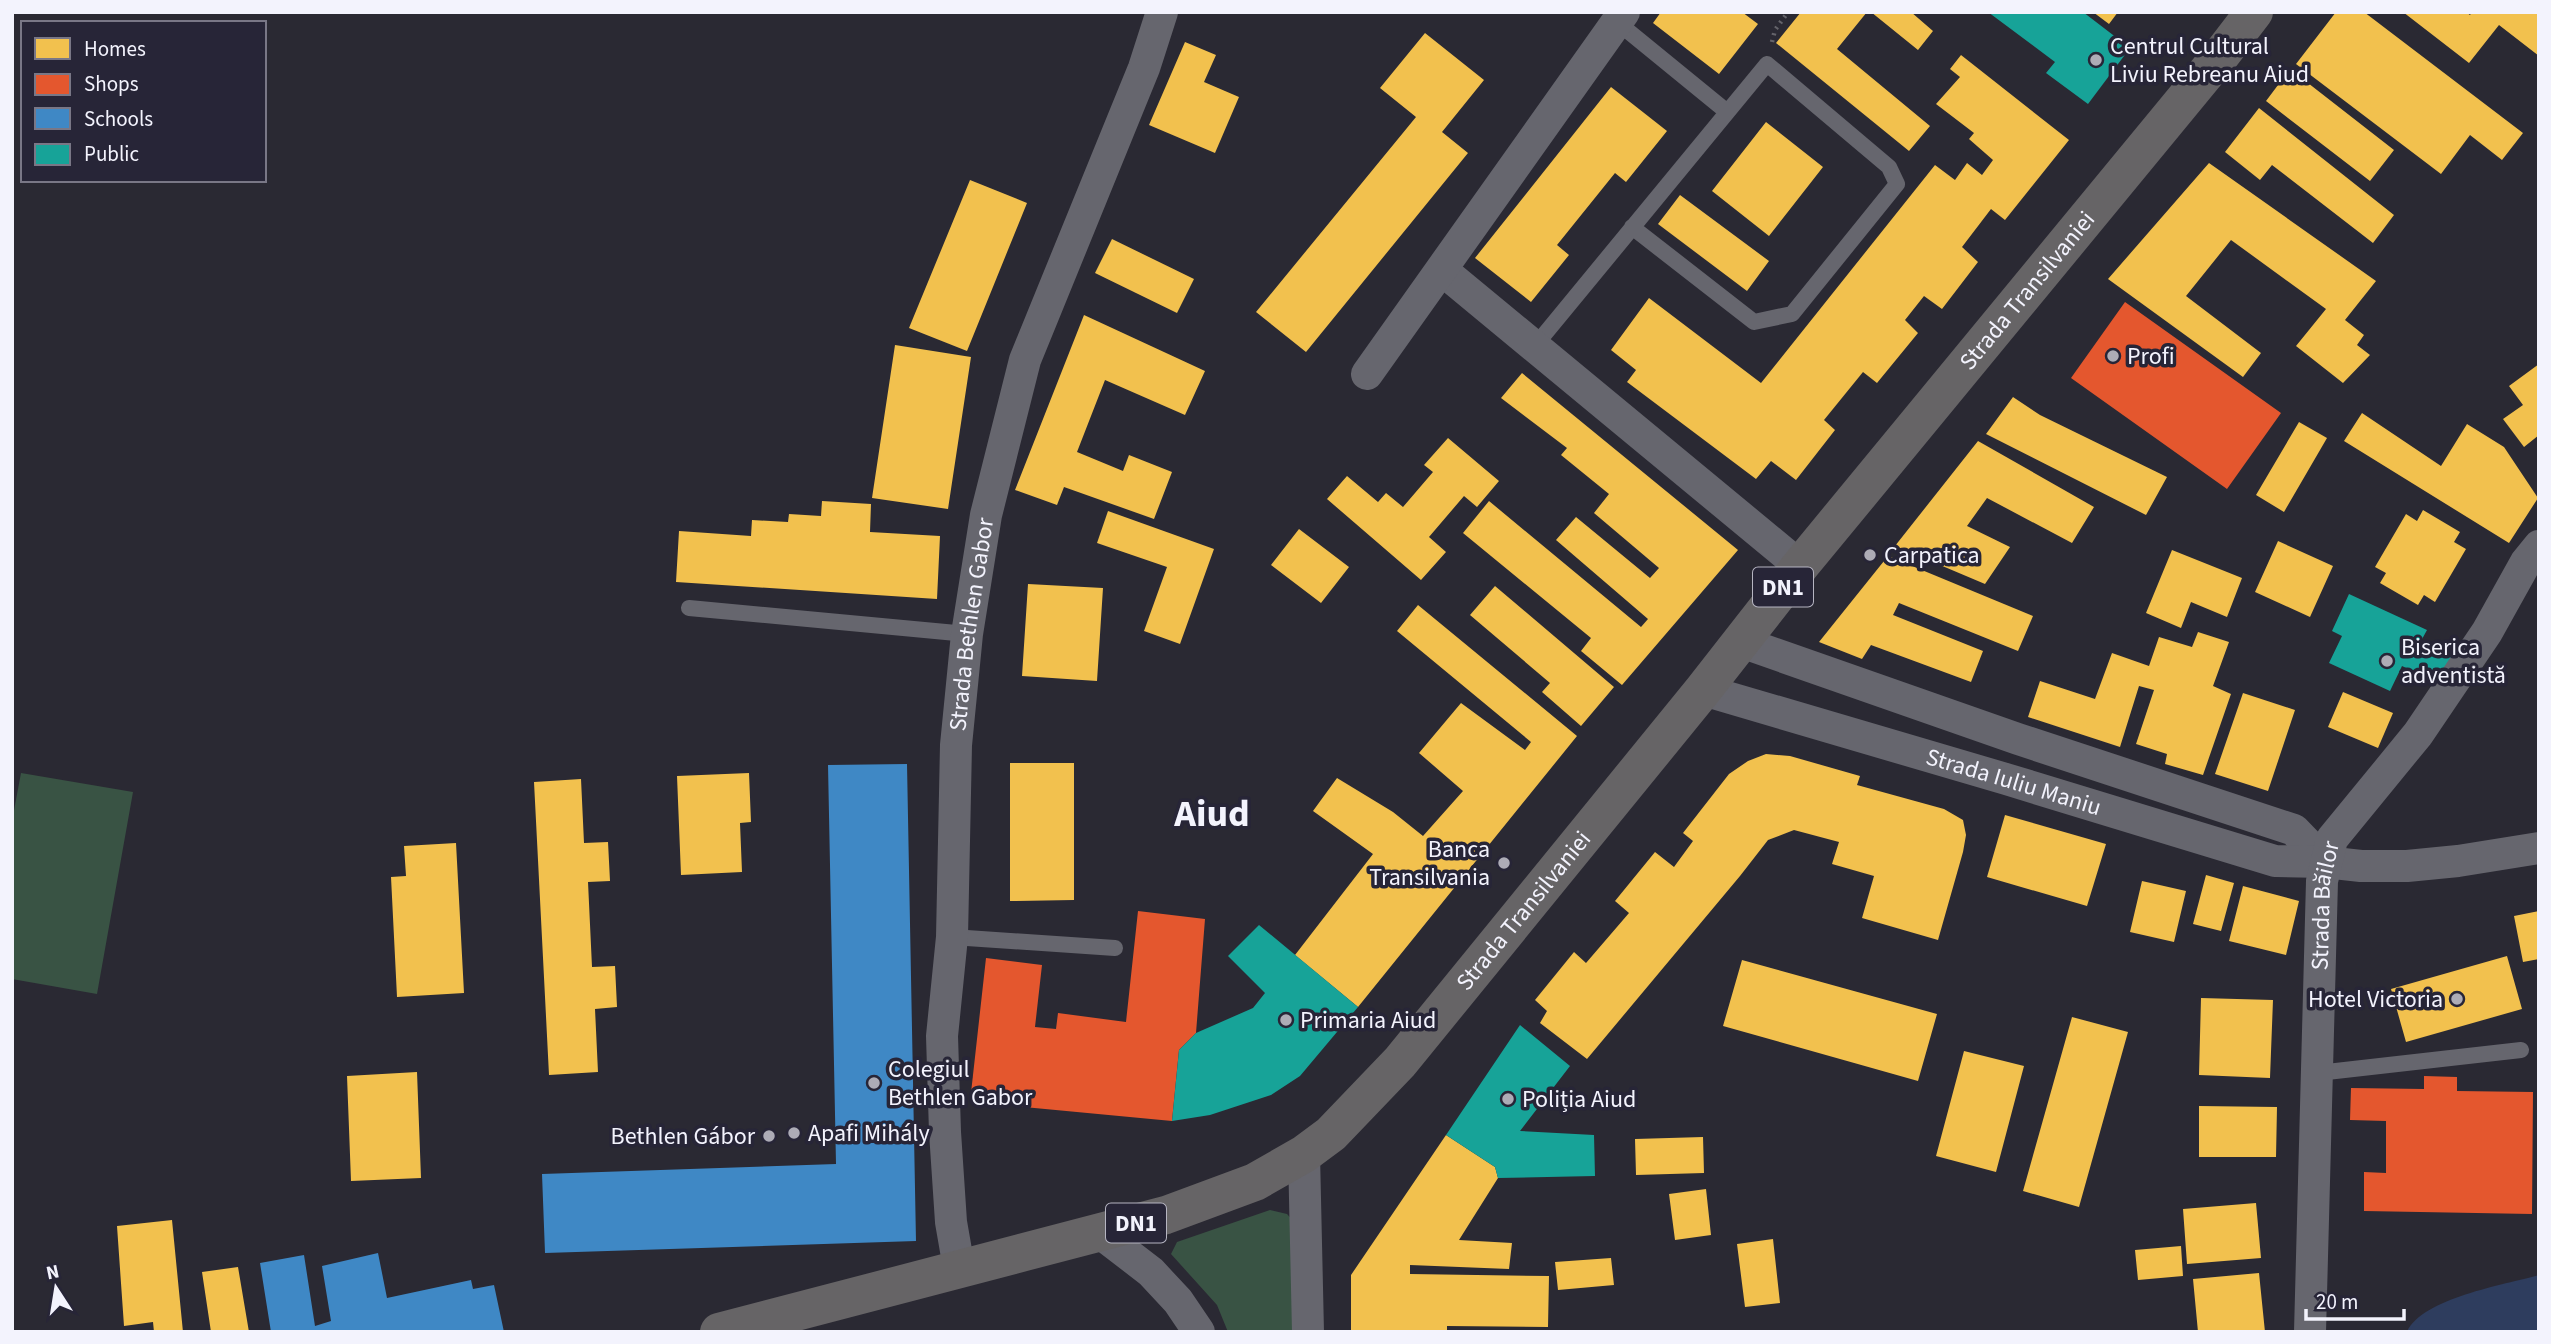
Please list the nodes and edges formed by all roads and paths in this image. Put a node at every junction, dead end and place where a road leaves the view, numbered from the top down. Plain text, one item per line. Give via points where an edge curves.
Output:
1 (1162, 12) edge
2 (1788, 12) edge
3 (2254, 12) edge
4 (1621, 17) edge
5 (1767, 64) junction
6 (1726, 111) junction
7 (1632, 227) junction
8 (1442, 270) junction
9 (1534, 347) junction
10 (1367, 374) dead end
11 (2539, 545) edge
12 (1800, 566) junction
13 (690, 608) dead end
14 (967, 634) junction
15 (1741, 642) junction
16 (1703, 690) junction
17 (2539, 848) edge
18 (2325, 862) junction
19 (952, 937) junction
20 (1115, 948) dead end
21 (2521, 1050) dead end
22 (2318, 1073) junction
23 (1304, 1154) junction
24 (1099, 1232) junction
25 (959, 1268) junction
26 (719, 1332) edge
27 (1199, 1332) edge
28 (1308, 1332) edge
29 (2310, 1332) edge

1 - 14 street, Strada Bethlen Gabor via 1144,68 1025,360 986,515
2 - 5 path via 1775,30
3 - 12 main road, Strada Transilvaniei / DN1
4 - 6 lane
4 - 8 street
5 - 6 lane
5 - 7 lane via 1889,167 1897,184 1792,314 1754,322
6 - 7 lane
7 - 9 lane
8 - 9 street
8 - 10 street
9 - 12 street
11 - 18 street, Strada Băilor via 2418,734 2332,838
12 - 15 main road, Strada Transilvaniei / DN1
13 - 14 lane
14 - 19 street, Strada Bethlen Gabor via 956,745
15 - 16 main road, Strada Transilvaniei / DN1
15 - 18 street, Strada Iuliu Maniu via 2294,830
16 - 18 street, Strada Iuliu Maniu via 2275,861
16 - 23 main road, Strada Transilvaniei / DN1 via 1400,1062 1348,1118
17 - 18 street, Strada Iuliu Maniu via 2407,866
18 - 22 street, Strada Băilor
19 - 20 lane
19 - 25 street, Strada Bethlen Gabor via 942,1036 951,1222
21 - 22 lane
22 - 29 street, Strada Băilor
23 - 24 main road, Strada Transilvaniei / DN1 via 1255,1182 1216,1197
23 - 28 street
24 - 25 main road, Strada Transilvaniei / DN1
24 - 27 street via 1151,1272
25 - 26 main road, DN1

